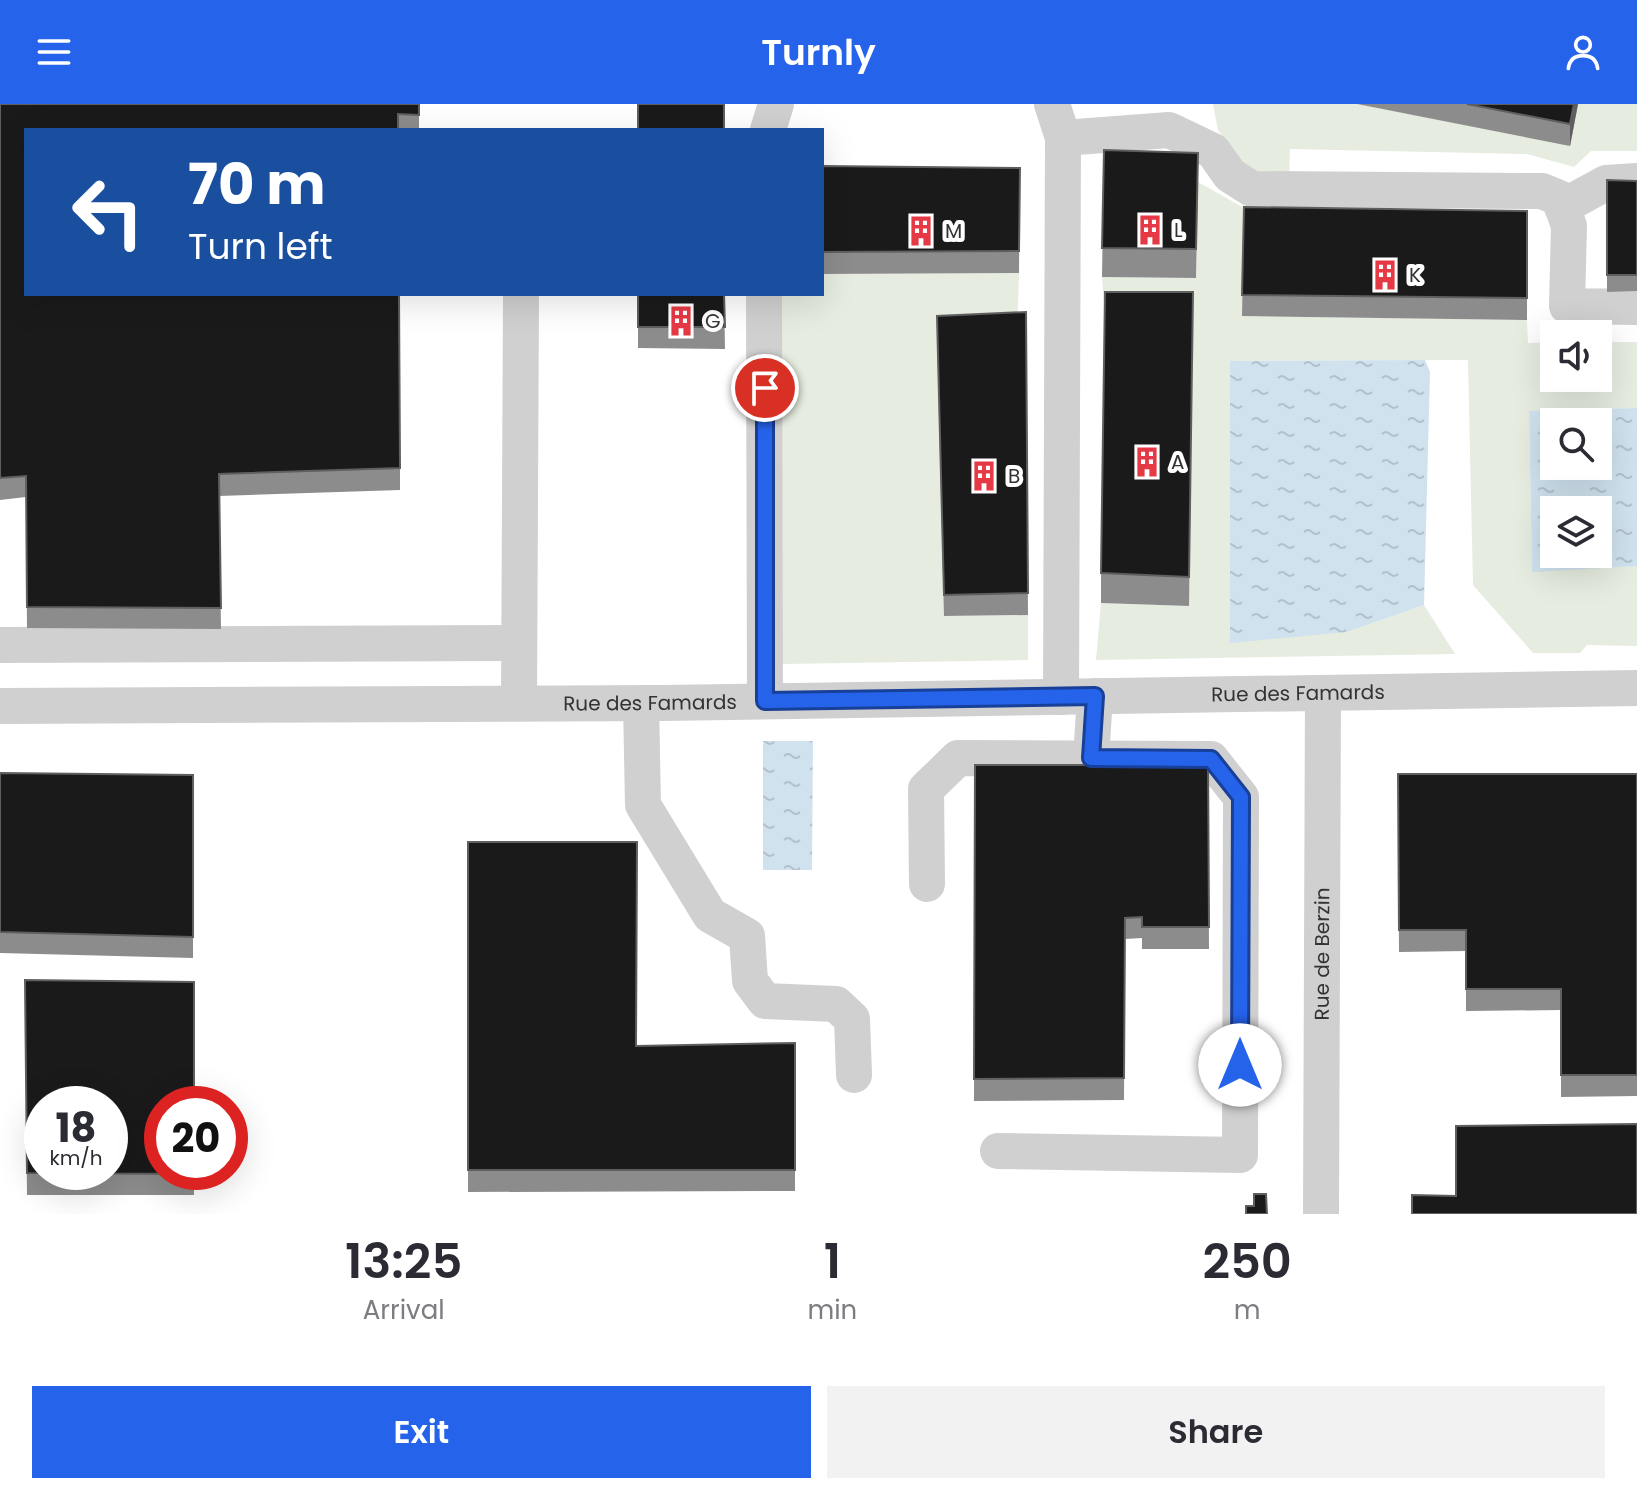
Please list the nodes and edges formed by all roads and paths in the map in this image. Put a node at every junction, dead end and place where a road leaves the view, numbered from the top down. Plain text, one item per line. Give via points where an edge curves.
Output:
1 (776, 104) edge
2 (1058, 121) edge
3 (769, 128) edge
4 (1637, 181) edge
5 (1562, 207) junction
6 (521, 296) edge
7 (764, 296) edge
8 (1637, 307) edge
9 (519, 643) junction
10 (0, 645) edge
11 (1637, 688) edge
12 (1323, 693) junction
13 (1078, 696) junction
14 (765, 701) junction
15 (519, 703) junction
16 (641, 703) junction
17 (0, 706) edge
18 (1091, 758) junction
19 (927, 884) dead end
20 (854, 1075) dead end
21 (998, 1151) dead end
22 (1321, 1214) edge

1 - 3 street
2 - 5 street via 1169,130 1213,151 1230,175 1252,189 1542,191 1559,198
2 - 13 street
4 - 5 street via 1606,183
5 - 8 street via 1569,226 1567,306
6 - 9 street
7 - 14 street
9 - 10 street
9 - 15 street
11 - 12 street, Rue des Famards
12 - 13 street, Rue des Famards
12 - 22 street, Rue de Berzin
13 - 14 street, Rue des Famards
13 - 18 street
14 - 16 street, Rue des Famards
15 - 16 street, Rue des Famards
15 - 17 street, Rue des Famards
16 - 20 street via 643,805 710,915 747,936 750,981 765,1001 836,1004 852,1019
18 - 19 street via 958,758 926,789
18 - 21 street via 1211,759 1241,797 1240,1155

